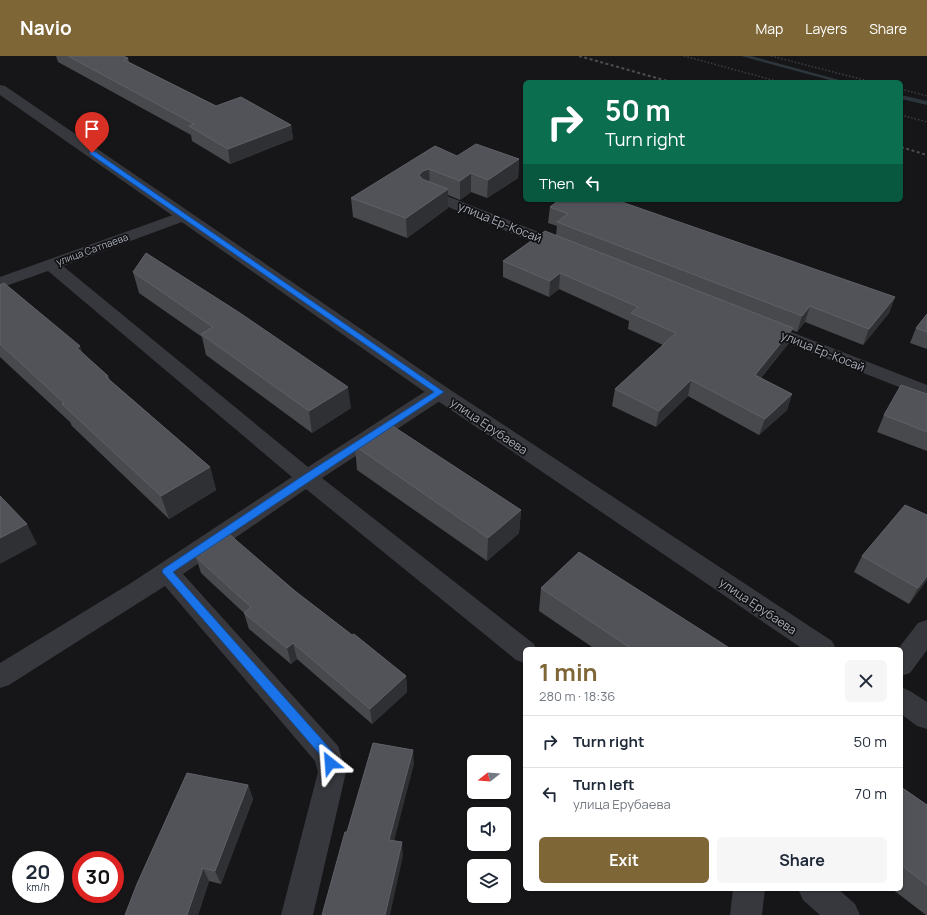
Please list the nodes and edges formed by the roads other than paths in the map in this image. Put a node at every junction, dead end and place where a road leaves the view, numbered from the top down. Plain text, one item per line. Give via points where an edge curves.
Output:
1 (0, 89) edge
2 (429, 194) edge
3 (184, 216) junction
4 (578, 253) edge
5 (50, 264) junction
6 (0, 283) edge
7 (749, 321) edge
8 (439, 392) junction
9 (927, 392) edge
10 (307, 478) junction
11 (167, 572) junction
12 (927, 630) edge
13 (820, 647) edge
14 (523, 650) edge
15 (903, 662) edge
16 (0, 677) edge
17 (903, 700) edge
18 (927, 717) edge
19 (750, 891) edge
20 (816, 891) edge
21 (297, 915) edge
22 (746, 915) edge
23 (844, 915) edge

1 - 3 street, улица Ерубаева
2 - 4 street, улица Ер-Косай
3 - 5 street, улица Сатпаева
3 - 8 street, улица Ерубаева
5 - 6 street, улица Сатпаева
5 - 10 street
7 - 9 street, улица Ер-Косай
8 - 10 street
8 - 13 street, улица Ерубаева
10 - 11 street
10 - 14 street
11 - 16 street
11 - 21 street via 328,755 332,772
12 - 15 street
17 - 18 street
19 - 22 street
20 - 23 street

